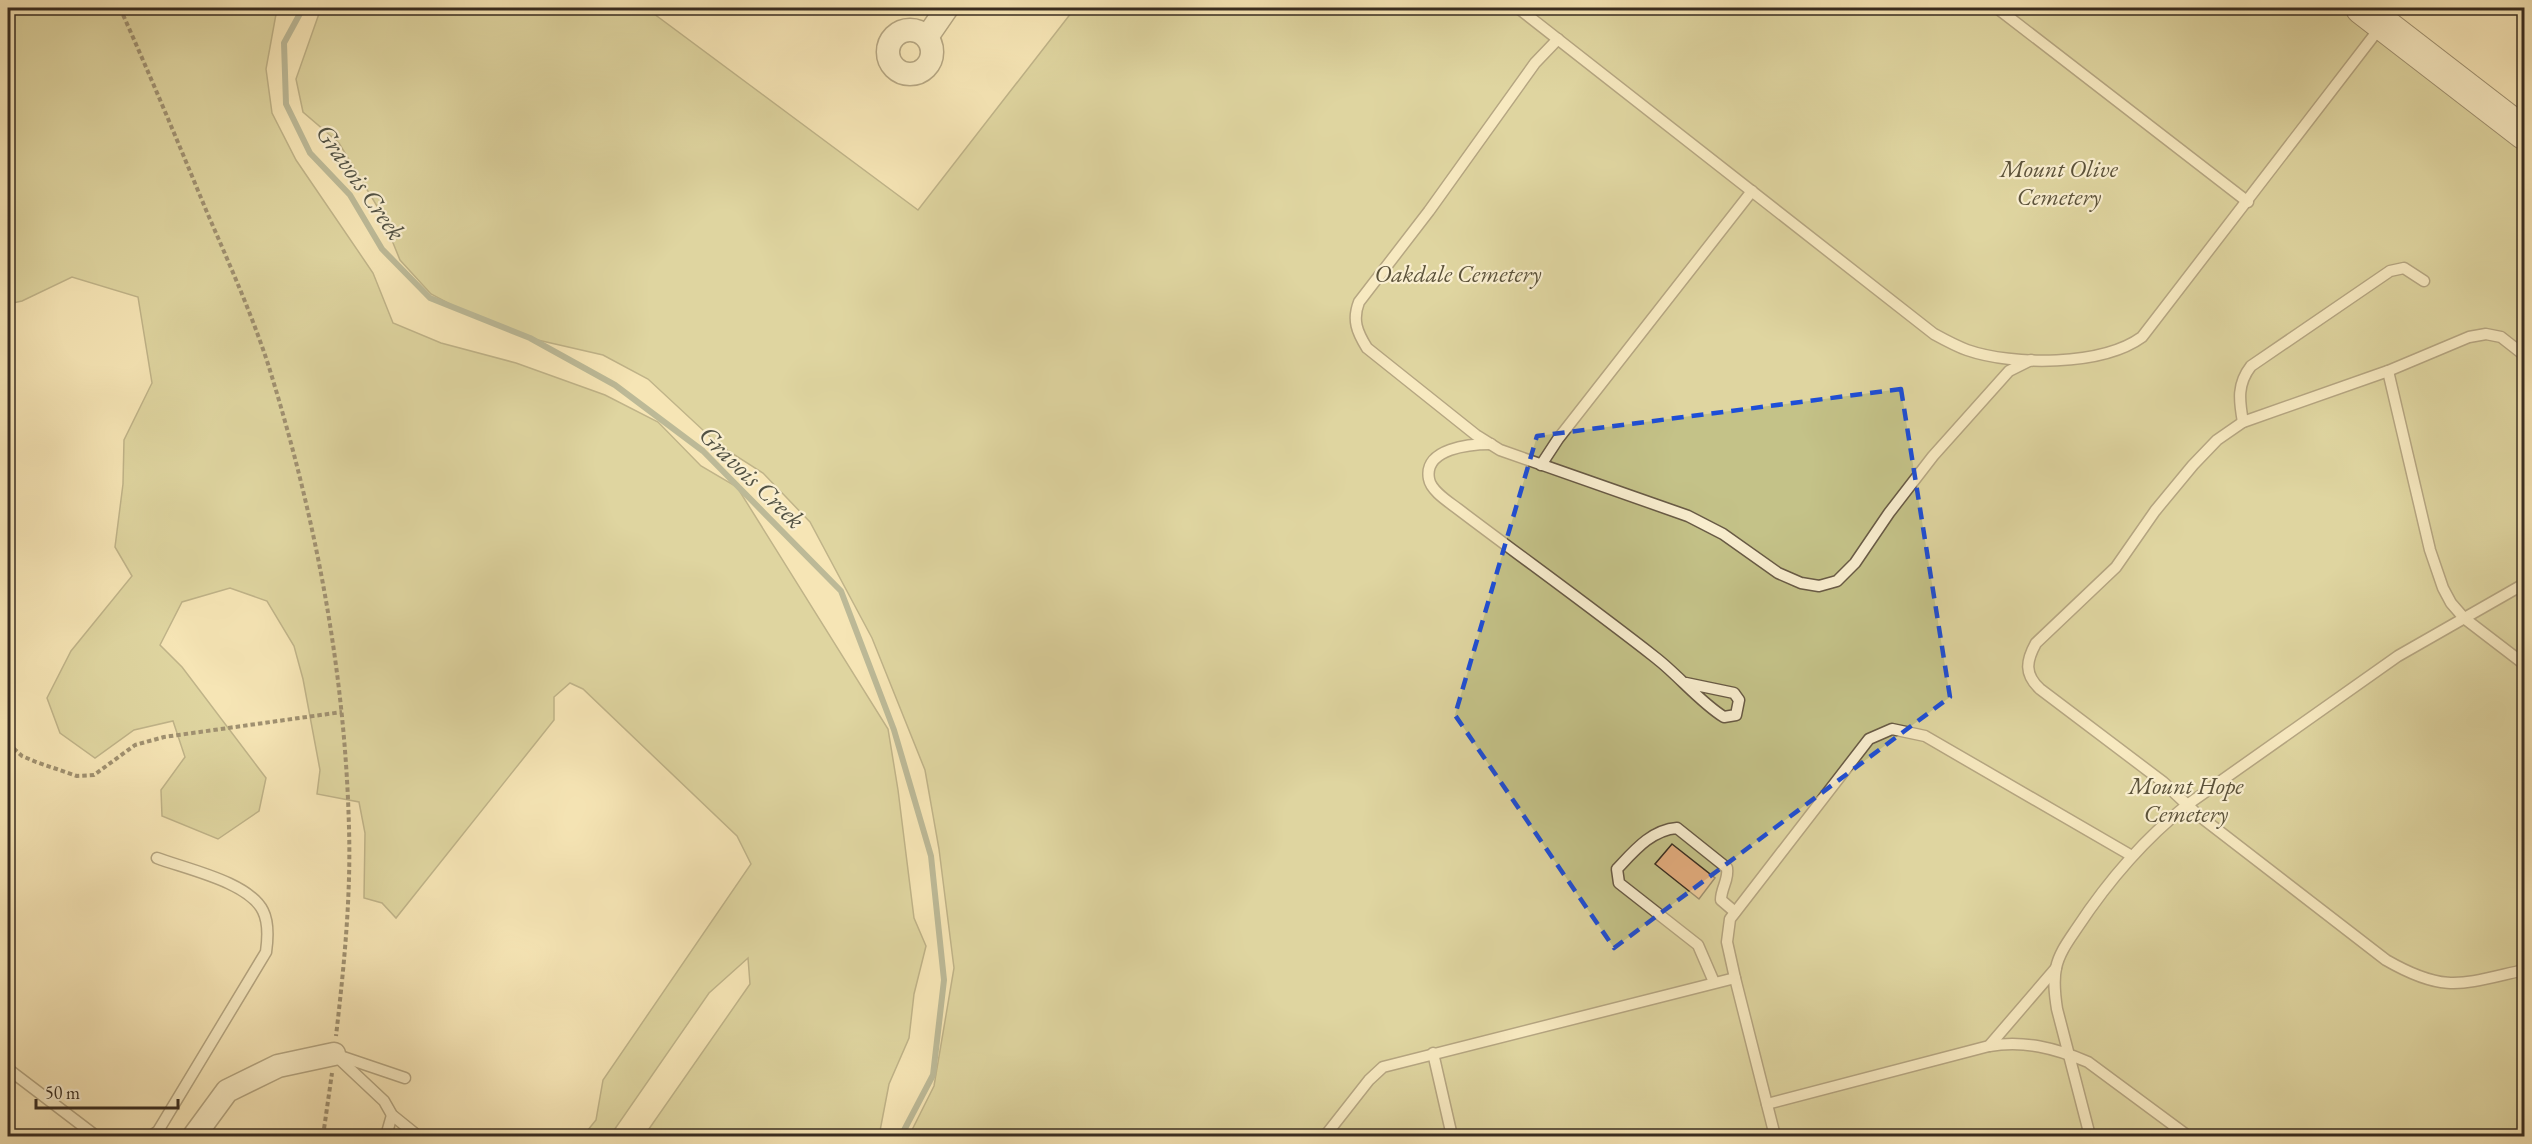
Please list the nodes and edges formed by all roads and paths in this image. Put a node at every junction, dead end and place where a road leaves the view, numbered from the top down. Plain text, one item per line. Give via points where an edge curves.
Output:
1 (120, 8) edge
2 (947, 8) edge
3 (1518, 8) edge
4 (1997, 8) edge
5 (2373, 16) edge
6 (927, 37) dead end
7 (1558, 39) junction
8 (2524, 133) edge
9 (1752, 191) junction
10 (2248, 202) junction
11 (2424, 280) dead end
12 (2524, 355) edge
13 (2031, 360) junction
14 (2388, 371) junction
15 (2243, 422) junction
16 (1491, 444) junction
17 (1542, 465) junction
18 (2524, 584) edge
19 (2464, 618) junction
20 (2524, 664) edge
21 (8, 675) edge
22 (1686, 683) junction
23 (342, 712) junction
24 (2187, 805) junction
25 (2132, 856) junction
26 (157, 858) dead end
27 (1735, 912) junction
28 (2056, 968) junction
29 (2524, 970) edge
30 (1735, 978) junction
31 (1714, 982) junction
32 (1989, 1046) junction
33 (334, 1053) junction
34 (1433, 1053) junction
35 (2068, 1053) junction
36 (8, 1069) edge
37 (405, 1078) dead end
38 (1767, 1104) junction
39 (392, 1115) junction
40 (96, 1137) edge
41 (151, 1137) edge
42 (194, 1137) edge
43 (323, 1137) edge
44 (386, 1137) edge
45 (418, 1137) edge
46 (1325, 1137) edge
47 (1452, 1137) edge
48 (1775, 1137) edge
49 (2090, 1137) edge
50 (2188, 1137) edge

1 - 23 path via 267,362 311,519 327,595
2 - 6 street
3 - 7 lane
4 - 10 lane
5 - 8 street
5 - 10 lane
7 - 9 lane
7 - 16 lane via 1534,63 1354,314 1357,333 1367,348
9 - 13 lane via 1934,334 1975,352
9 - 17 lane via 1558,439
10 - 13 lane via 2152,326 2131,345 2084,357
11 - 15 lane via 2404,268 2390,271 2252,366 2240,388
12 - 14 lane via 2501,338 2486,334 2469,337
13 - 17 lane via 2009,370 1933,456 1855,563 1837,581 1819,586 1778,573 1723,534 1688,516
14 - 15 lane
14 - 19 lane via 2430,550 2447,595
15 - 24 lane via 2217,440 2193,465 2116,567 2036,643 2027,667 2030,680 2040,689 2163,782
16 - 17 lane
16 - 22 lane via 1469,444 1440,455 1428,478 1432,485
18 - 19 lane
19 - 20 lane
19 - 24 lane via 2398,656
21 - 23 path via 8,733 12,747 22,756 77,776 94,775 135,745
22 - 22 lane via 1714,711 1724,717 1736,715 1739,700 1734,693
23 - 33 path via 349,828 347,939
24 - 25 lane
24 - 29 lane via 2386,960 2411,975 2452,985
25 - 27 lane via 1925,736 1892,729 1869,739
25 - 28 lane via 2091,906
26 - 41 lane via 235,886 253,897 263,911 268,932 266,952
27 - 30 lane via 1730,919 1727,942
27 - 31 lane via 1721,900 1727,868 1677,828 1663,829 1640,844 1617,869 1619,883 1698,945
28 - 32 lane
28 - 35 lane via 2056,1000
30 - 31 lane
30 - 38 lane
31 - 34 lane
32 - 35 lane via 2030,1044
32 - 38 lane
33 - 37 lane
33 - 39 lane via 384,1101
33 - 42 street via 278,1066 227,1091
33 - 43 path
34 - 46 lane via 1383,1067
34 - 47 lane
35 - 49 lane
35 - 50 lane via 2088,1062
36 - 40 lane
38 - 48 lane
39 - 44 lane
39 - 45 lane

